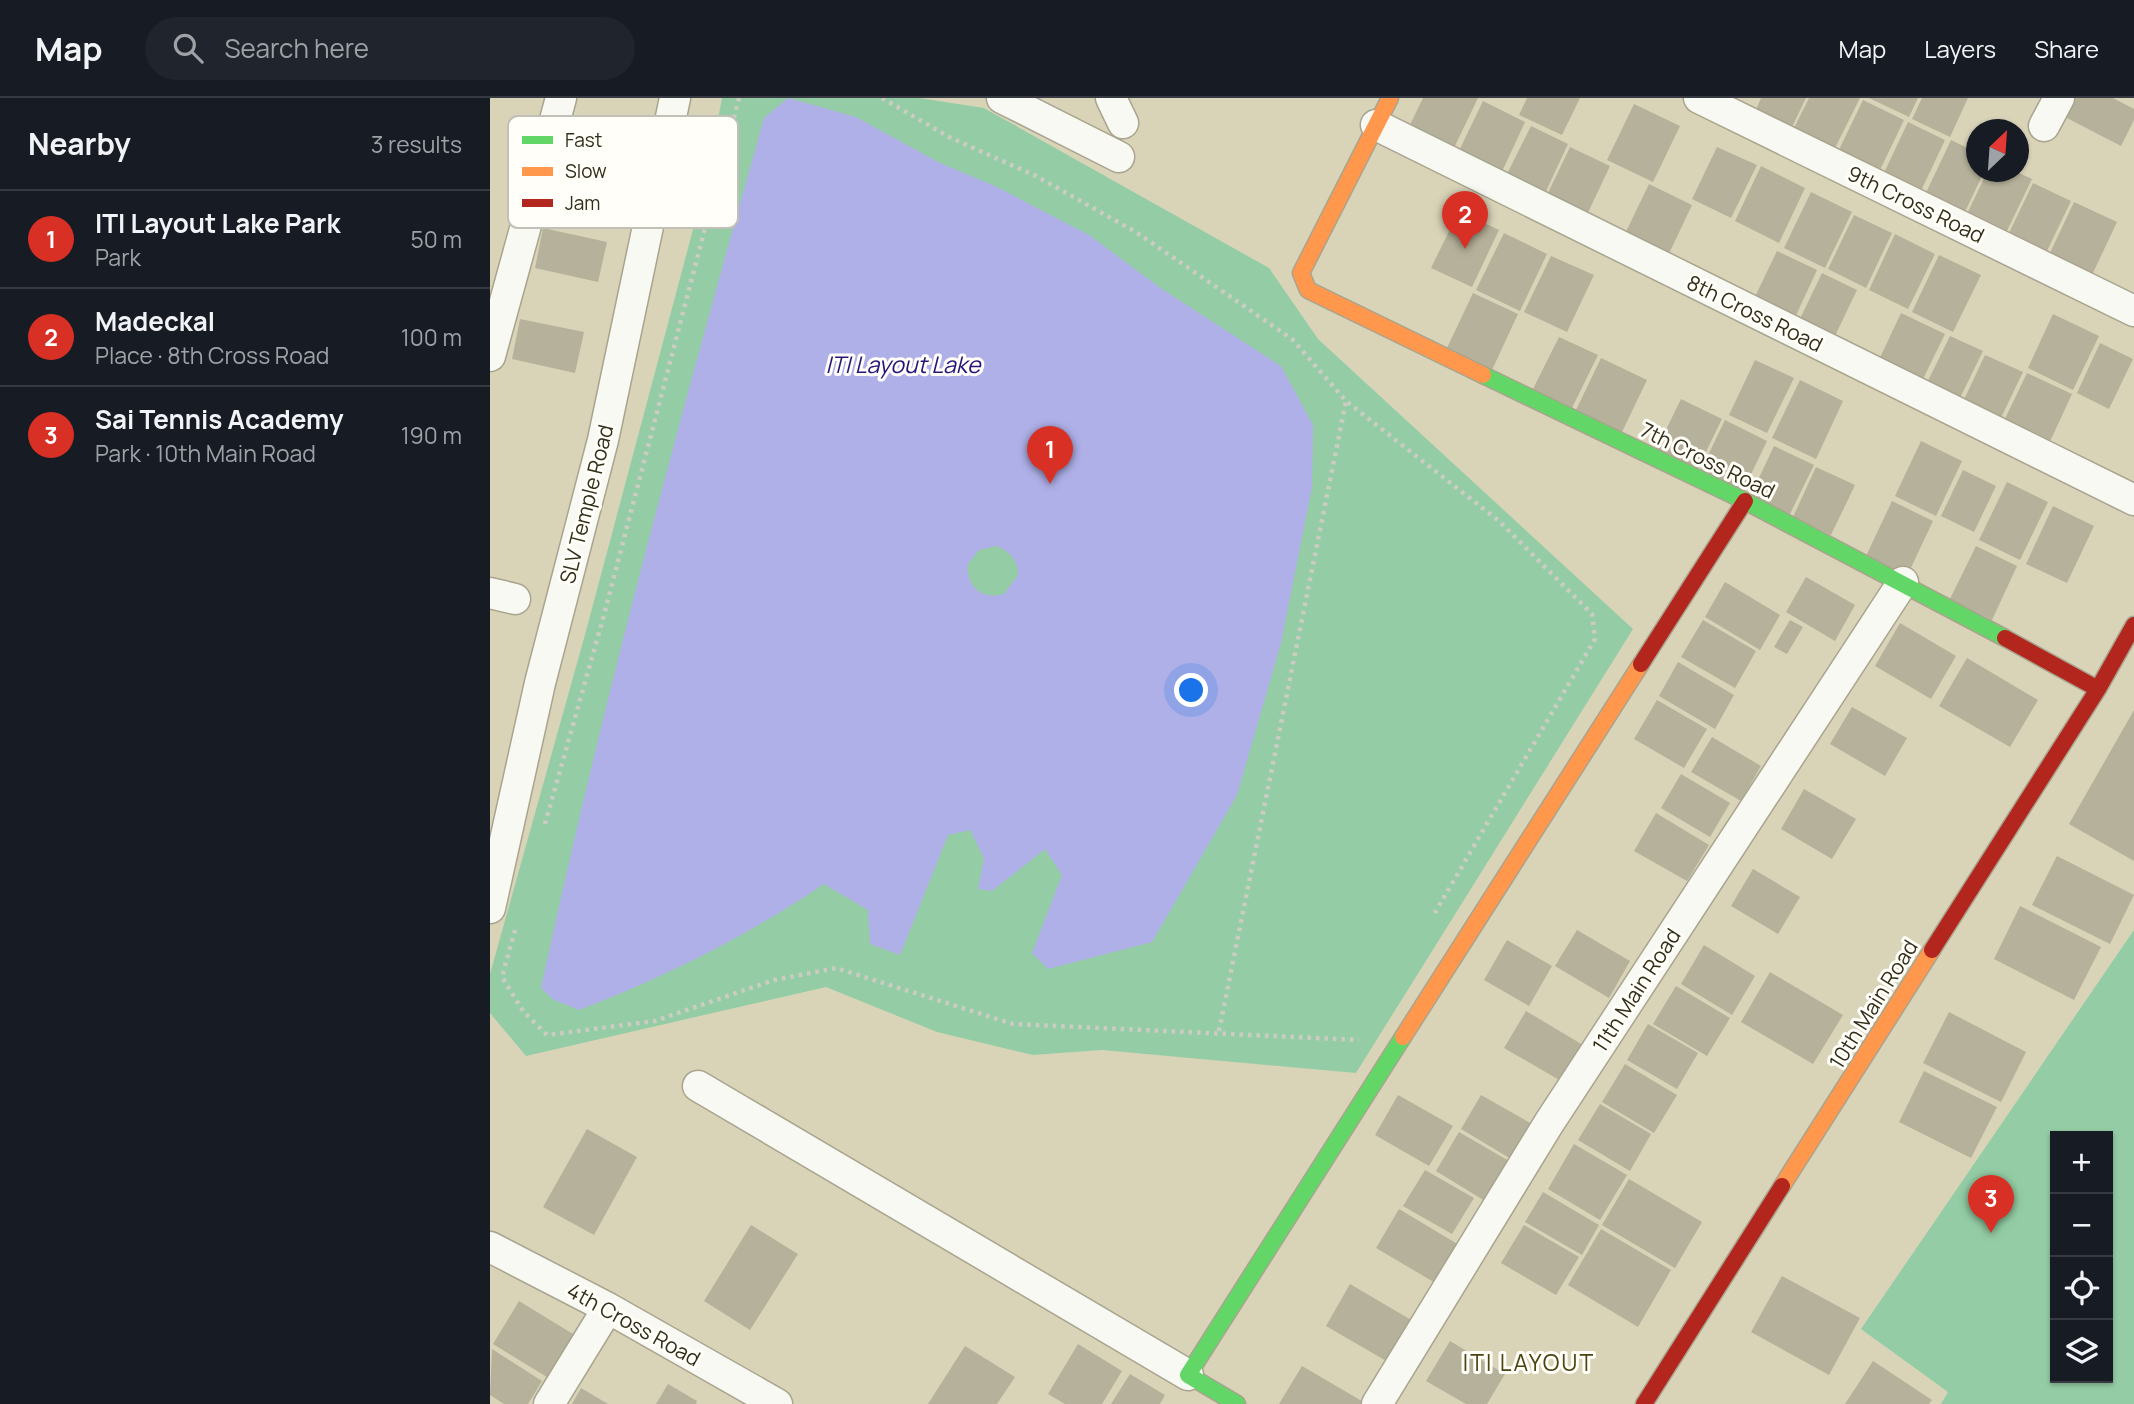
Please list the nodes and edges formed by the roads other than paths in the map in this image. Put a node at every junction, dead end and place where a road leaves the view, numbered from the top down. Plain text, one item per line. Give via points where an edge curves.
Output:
1 (561, 98) edge
2 (675, 98) edge
3 (1002, 98) edge
4 (1390, 98) edge
5 (1699, 98) edge
6 (2059, 98) edge
7 (556, 116) edge
8 (671, 116) edge
9 (1376, 125) junction
10 (2044, 126) dead end
11 (1119, 157) dead end
12 (525, 228) edge
13 (648, 228) edge
14 (2134, 311) edge
15 (490, 356) edge
16 (1745, 500) junction
17 (2134, 500) edge
18 (1903, 582) junction
19 (2134, 625) edge
20 (2098, 689) junction
21 (490, 908) edge
22 (698, 1086) dead end
23 (490, 1247) edge
24 (608, 1308) junction
25 (1188, 1375) junction
26 (760, 1400) edge
27 (549, 1404) edge
28 (1237, 1404) edge
29 (1377, 1404) edge
30 (1644, 1404) edge

1 - 7 street
2 - 8 street, SLV Temple Road
3 - 11 street
4 - 9 street
5 - 14 street, 9th Cross Road
6 - 10 street
9 - 16 street, 7th Cross Road via 1301,273 1308,290
9 - 17 street, 8th Cross Road
12 - 15 street
13 - 21 street, SLV Temple Road via 603,440 540,683
16 - 18 street, 7th Cross Road
16 - 25 street
18 - 20 street, 7th Cross Road
18 - 29 street, 11th Main Road via 1549,1123
19 - 20 street, 10th Main Road
20 - 30 street, 10th Main Road
22 - 25 street
23 - 24 street, 4th Cross Road
24 - 26 street, 4th Cross Road
24 - 27 street
25 - 28 street

